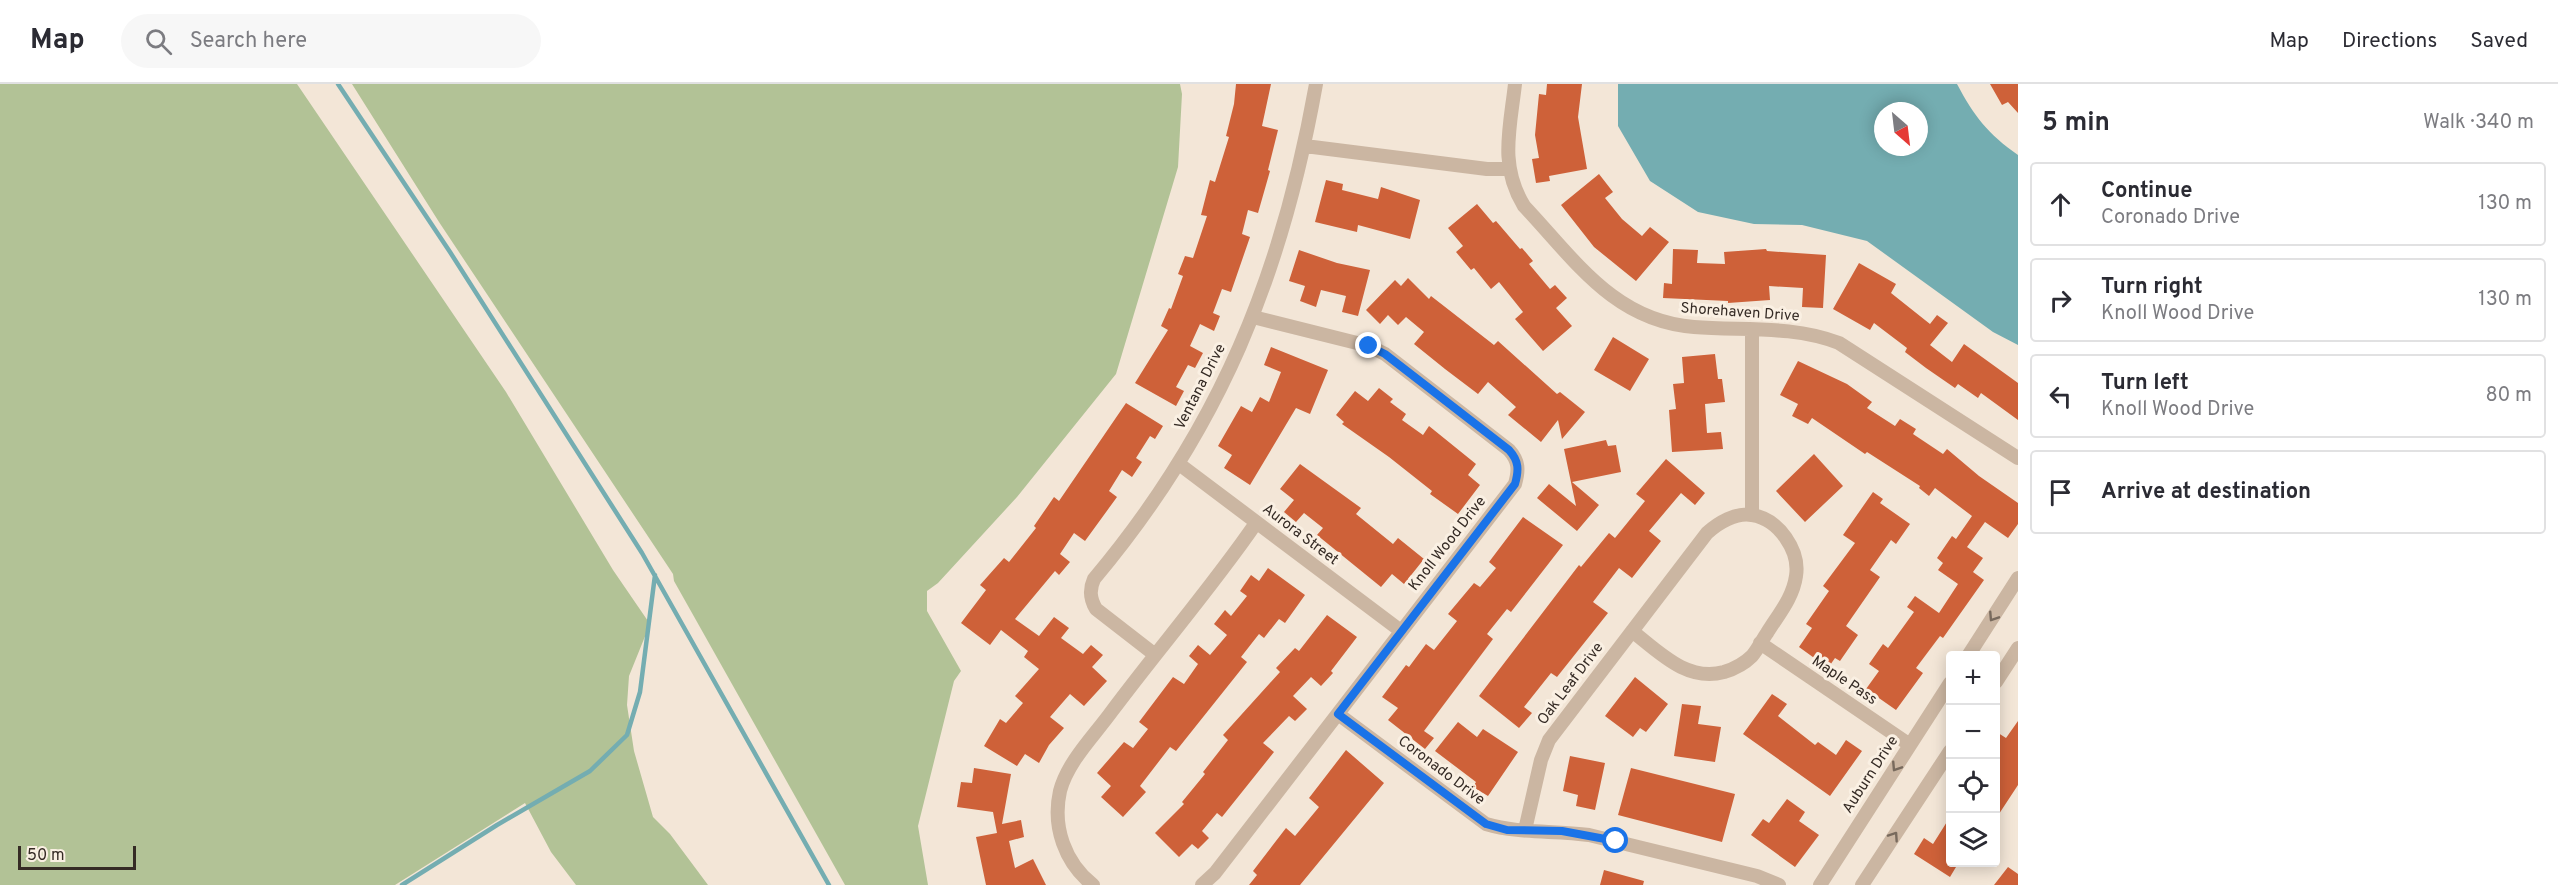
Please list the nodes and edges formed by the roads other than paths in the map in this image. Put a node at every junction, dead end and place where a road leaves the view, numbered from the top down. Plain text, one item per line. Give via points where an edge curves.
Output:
1 (1316, 84) edge
2 (1515, 84) edge
3 (1305, 146) junction
4 (1508, 169) junction
5 (1253, 317) junction
6 (1752, 330) junction
7 (2018, 458) edge
8 (1179, 464) junction
9 (1752, 515) junction
10 (1257, 523) junction
11 (2018, 578) edge
12 (1401, 631) junction
13 (1632, 631) junction
14 (1760, 644) junction
15 (2018, 648) edge
16 (1971, 651) edge
17 (1155, 654) junction
18 (2000, 675) edge
19 (1946, 689) edge
20 (1338, 714) junction
21 (1910, 745) junction
22 (1946, 758) edge
23 (1525, 830) junction
24 (1093, 885) edge
25 (1202, 885) edge
26 (1779, 885) edge
27 (1820, 885) edge
28 (1862, 885) edge

1 - 3 street, Ventana Drive
2 - 4 street, Shorehaven Drive
3 - 4 street
3 - 5 street, Ventana Drive via 1279,247
4 - 6 street, Shorehaven Drive via 1524,206 1599,286 1627,308 1671,325
5 - 8 street, Ventana Drive via 1226,379
5 - 12 street, Knoll Wood Drive via 1356,342 1385,354 1515,456 1519,472 1515,484
6 - 7 street, Shorehaven Drive via 1794,331 1839,343
6 - 9 street
8 - 10 street, Aurora Street
8 - 17 street, Ventana Drive via 1091,586 1096,609
9 - 13 street, Oak Leaf Drive via 1730,518 1707,533
9 - 14 street via 1782,533 1792,548 1796,566 1793,592
10 - 12 street, Aurora Street
10 - 17 street
11 -> 16 street
12 - 20 street, Knoll Wood Drive
13 - 14 street via 1674,664 1701,674 1720,673 1737,666
13 - 23 street, Oak Leaf Drive via 1549,740
14 - 21 street, Maple Pass
15 - 18 street
17 - 24 street via 1072,764 1061,790 1058,818 1064,846 1078,870
19 - 21 street, Auburn Drive
20 - 23 street, Coronado Drive via 1480,821 1507,830
20 - 25 street, Knoll Wood Drive
21 -> 27 street, Auburn Drive
28 -> 22 street
23 - 26 street, Coronado Drive via 1562,831 1616,841

